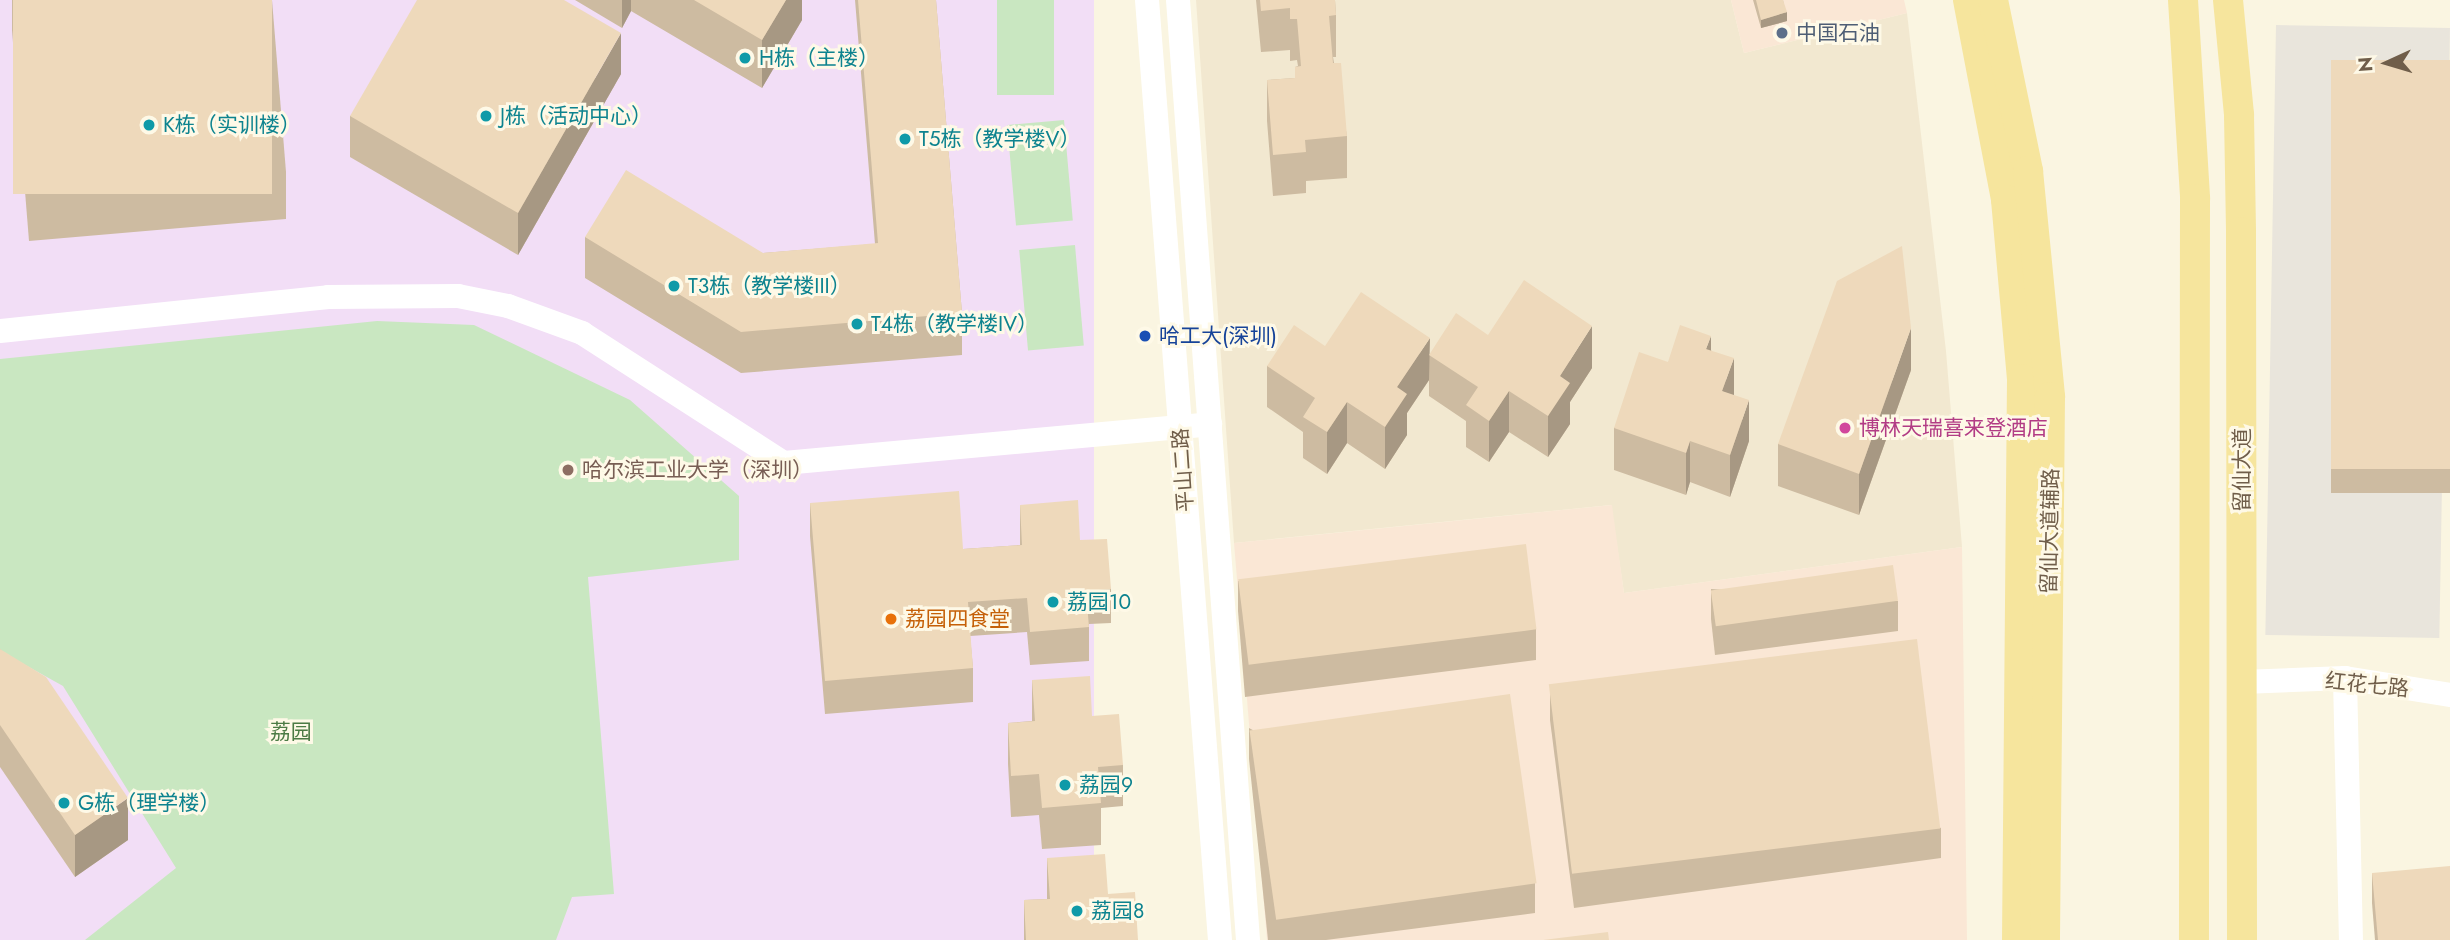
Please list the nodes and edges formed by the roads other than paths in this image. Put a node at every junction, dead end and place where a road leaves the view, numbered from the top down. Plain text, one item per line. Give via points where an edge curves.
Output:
1 (1147, 0) edge
2 (1178, 0) edge
3 (1968, 0) edge
4 (1993, 0) edge
5 (2183, 0) edge
6 (2228, 0) edge
7 (0, 331) edge
8 (1210, 424) junction
9 (1180, 426) junction
10 (2345, 678) junction
11 (2242, 682) junction
12 (2450, 695) edge
13 (1220, 940) edge
14 (1248, 940) edge
15 (2017, 940) edge
16 (2045, 940) edge
17 (2194, 940) edge
18 (2242, 940) edge
19 (2351, 940) edge

1 - 9 street, 平山二路
2 - 8 street, 平山二路
3 - 15 main road, 留仙大道辅路 via 2006,200 2022,379
4 - 16 main road, 留仙大道辅路 via 2028,171 2050,397
5 - 17 main road via 2195,199
6 - 11 main road, 留仙大道 via 2240,141
7 - 9 street via 328,297 458,296 508,306 582,334 784,463
8 - 9 street
8 - 14 street, 平山二路
9 - 13 street, 平山二路
10 - 11 street, 红花七路
10 - 12 street, 红花七路
10 - 19 street
11 - 18 main road, 留仙大道

